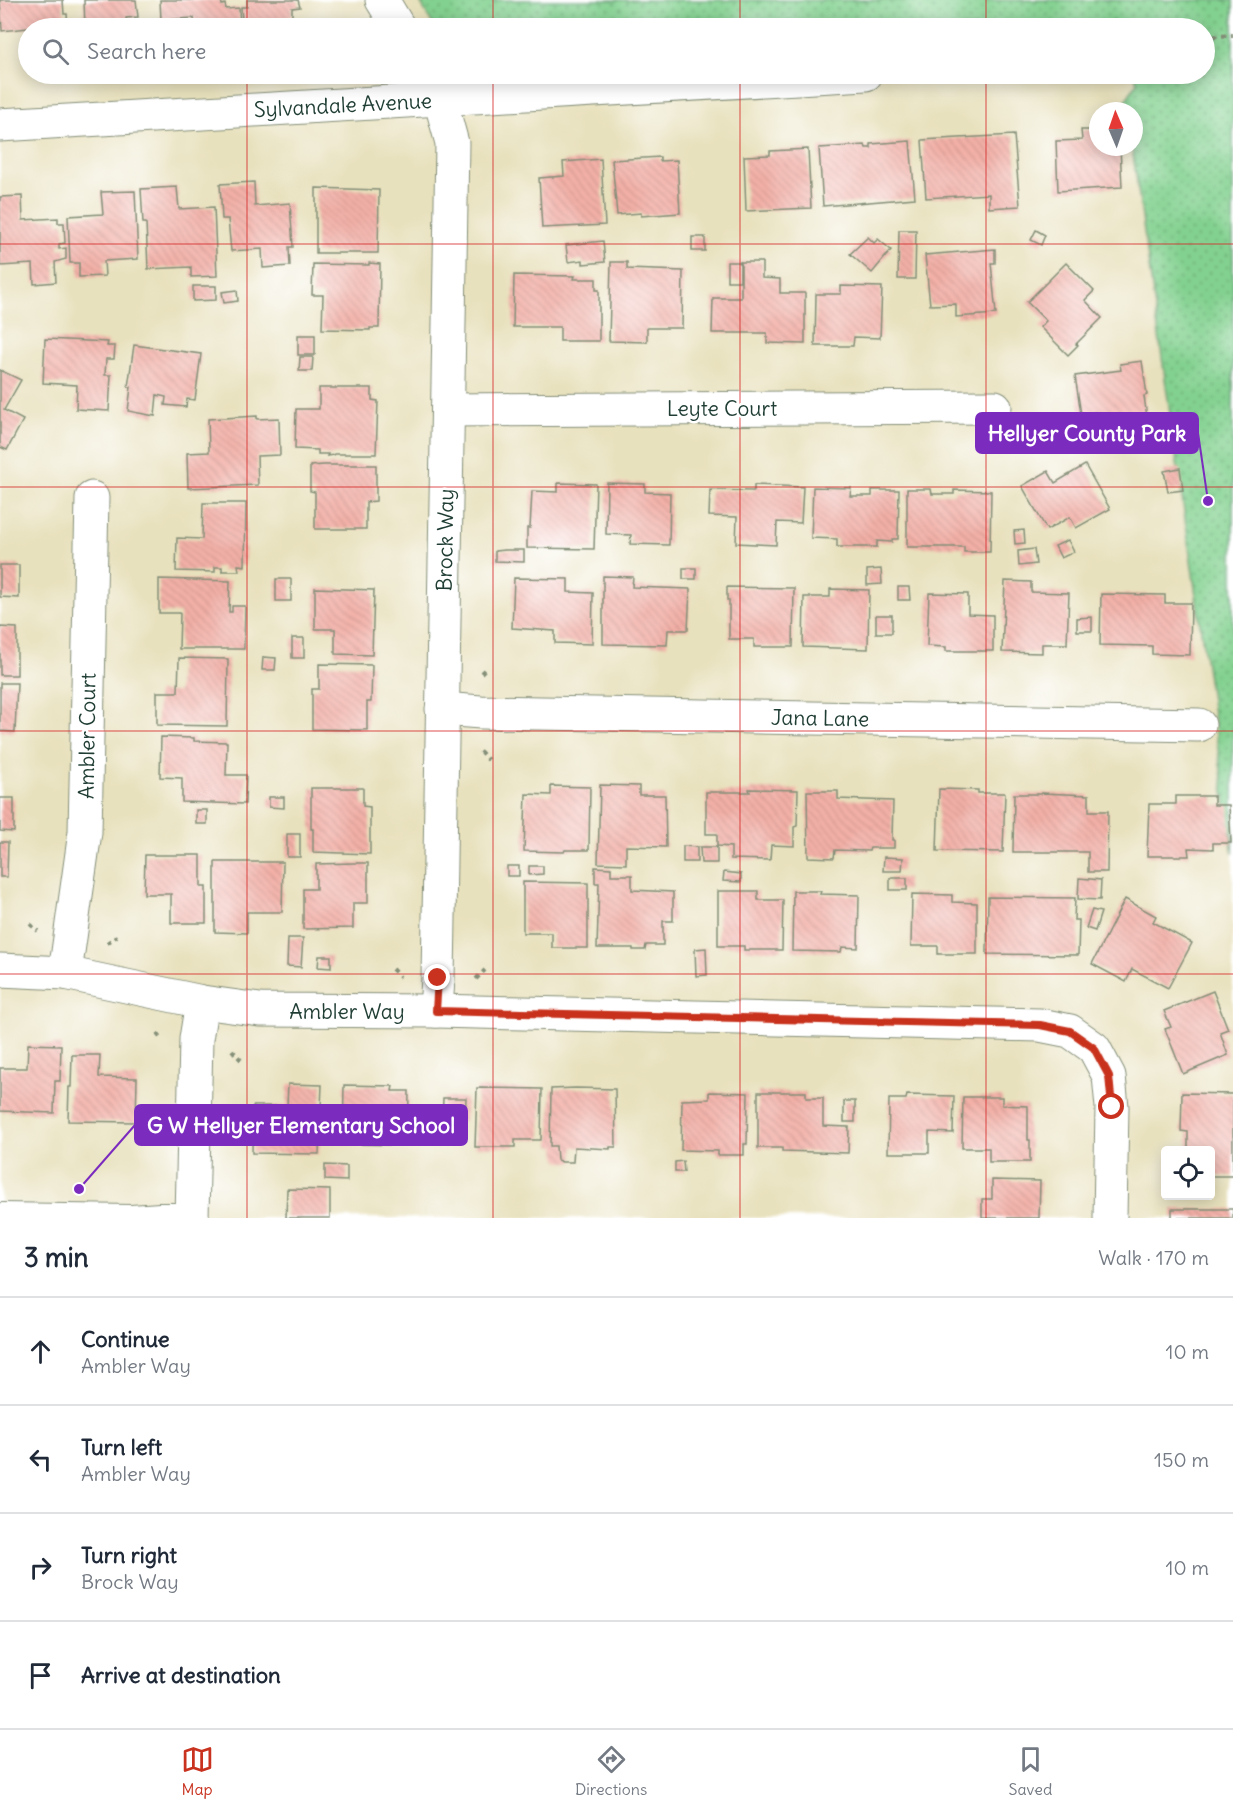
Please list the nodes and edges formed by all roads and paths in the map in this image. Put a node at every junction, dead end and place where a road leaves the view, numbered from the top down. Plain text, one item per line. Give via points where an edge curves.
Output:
1 (382, 0) edge
2 (393, 18) edge
3 (1233, 35) edge
4 (1215, 36) edge
5 (505, 84) edge
6 (433, 86) edge
7 (0, 125) edge
8 (995, 407) dead end
9 (448, 410) junction
10 (93, 498) dead end
11 (487, 667) dead end
12 (481, 673) dead end
13 (442, 709) junction
14 (1198, 724) dead end
15 (480, 751) dead end
16 (488, 760) dead end
17 (30, 924) dead end
18 (38, 931) dead end
19 (117, 936) dead end
20 (107, 943) dead end
21 (392, 969) dead end
22 (0, 970) edge
23 (485, 970) dead end
24 (64, 973) junction
25 (400, 977) dead end
26 (476, 979) dead end
27 (202, 1002) junction
28 (436, 1011) junction
29 (163, 1032) dead end
30 (157, 1037) dead end
31 (232, 1050) dead end
32 (241, 1060) dead end
33 (192, 1215) edge
34 (131, 1216) edge
35 (0, 1218) edge
36 (1110, 1218) edge

1 - 2 street
3 - 4 path
5 - 6 street, Sylvandale Avenue
6 - 7 street, Sylvandale Avenue
6 - 9 street, Brock Way via 452,143
8 - 9 street, Leyte Court
9 - 13 street, Brock Way
10 - 24 street, Ambler Court via 85,832
11 - 12 path
13 - 14 street, Jana Lane
13 - 28 street, Brock Way
15 - 16 path
17 - 18 path
19 - 20 path
21 - 25 path
22 - 24 street, Ambler Way
23 - 26 path
24 - 27 street, Ambler Way
27 - 28 street, Ambler Way via 260,1010
27 - 33 street via 196,1039
28 - 36 street, Ambler Way via 1040,1025 1070,1031 1094,1048 1109,1076
29 - 30 path
31 - 32 path
33 - 34 lane via 160,1212
34 - 35 lane via 1,1212

